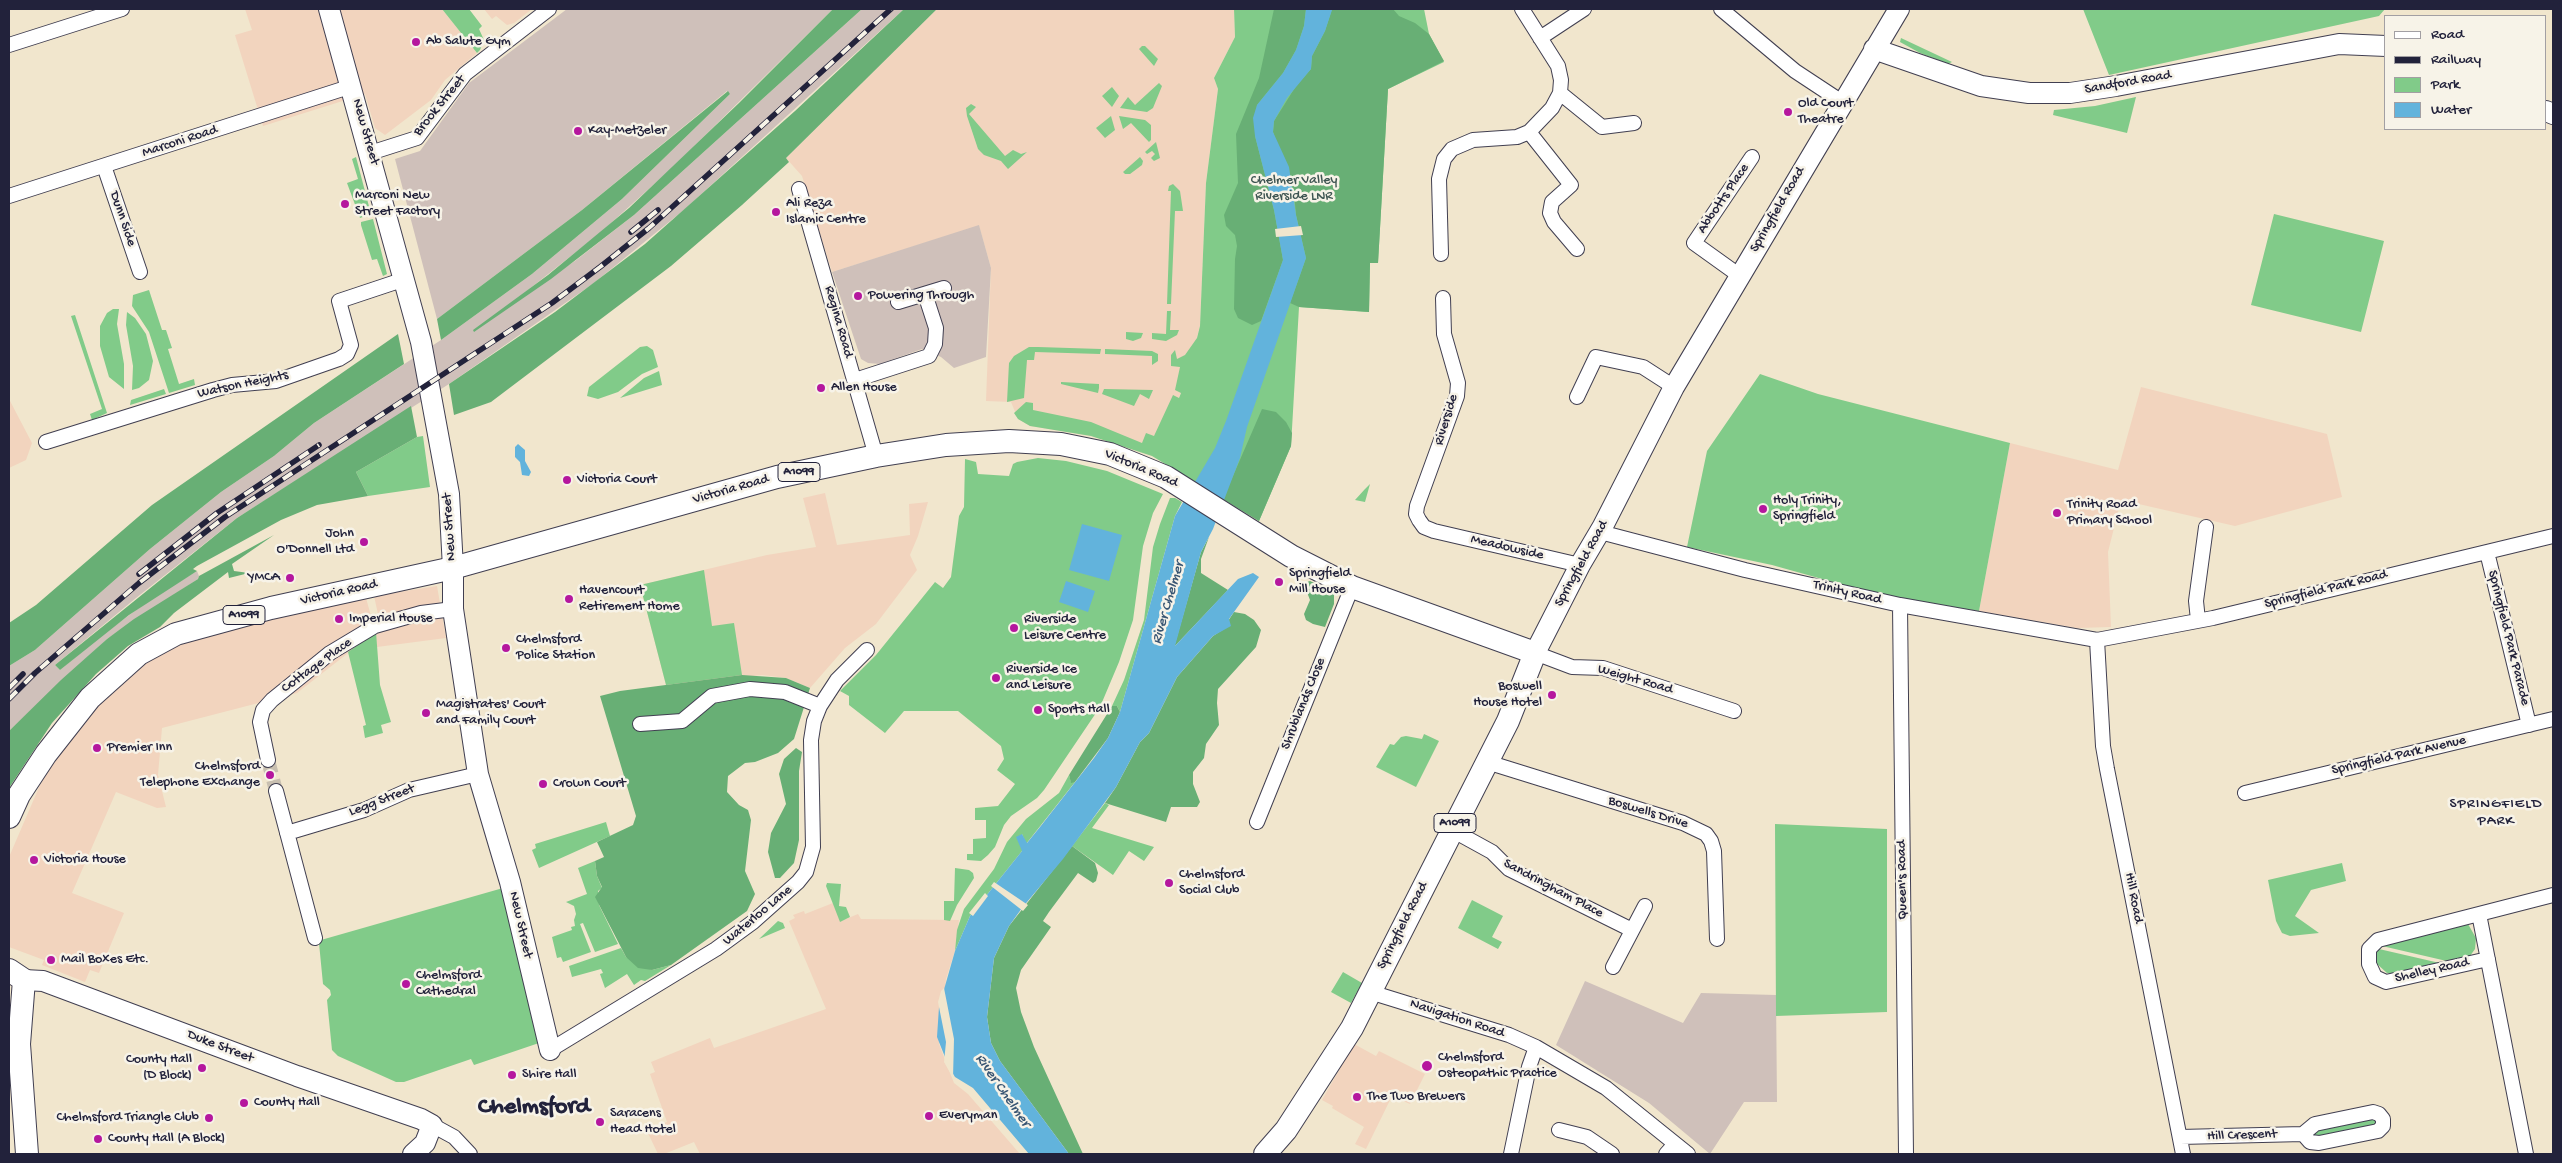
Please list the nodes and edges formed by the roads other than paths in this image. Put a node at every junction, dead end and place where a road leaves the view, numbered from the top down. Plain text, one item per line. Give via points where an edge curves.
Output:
1 (122, 9) edge
2 (329, 9) edge
3 (549, 9) edge
4 (1522, 9) edge
5 (1584, 9) edge
6 (1721, 9) edge
7 (1893, 12) edge
8 (1540, 38) junction
9 (9, 45) edge
10 (2384, 46) edge
11 (1874, 49) junction
12 (352, 86) junction
13 (1560, 93) junction
14 (1842, 102) junction
15 (1634, 123) dead end
16 (1529, 132) junction
17 (370, 153) junction
18 (1752, 157) dead end
19 (104, 166) junction
20 (799, 189) dead end
21 (9, 196) edge
22 (1577, 249) dead end
23 (1441, 254) dead end
24 (140, 272) dead end
25 (1740, 276) junction
26 (405, 279) junction
27 (944, 288) dead end
28 (926, 294) junction
29 (1443, 298) dead end
30 (898, 302) dead end
31 (855, 380) junction
32 (1674, 387) junction
33 (1577, 397) dead end
34 (46, 442) dead end
35 (876, 456) junction
36 (2206, 527) dead end
37 (1434, 531) joint
38 (1600, 532) junction
39 (2553, 536) edge
40 (2487, 552) junction
41 (1580, 565) junction
42 (453, 568) junction
43 (1352, 587) junction
44 (1900, 605) junction
45 (453, 610) junction
46 (2198, 620) junction
47 (2097, 640) junction
48 (867, 650) dead end
49 (1535, 653) junction
50 (820, 706) junction
51 (1734, 710) dead end
52 (2553, 719) edge
53 (640, 724) dead end
54 (2529, 725) junction
55 (268, 760) tunnel mouth
56 (1487, 762) junction
57 (478, 774) junction
58 (276, 791) tunnel mouth
59 (2245, 793) dead end
60 (9, 817) edge
61 (1257, 822) dead end
62 (1452, 830) junction
63 (287, 833) junction
64 (2553, 895) edge
65 (1645, 906) dead end
66 (2479, 914) junction
67 (1632, 930) junction
68 (316, 938) dead end
69 (1717, 939) dead end
70 (2488, 959) junction
71 (1613, 967) dead end
72 (16, 975) edge
73 (1370, 992) junction
74 (1536, 1047) junction
75 (550, 1050) joint
76 (432, 1125) junction
77 (1286, 1130) junction
78 (1559, 1130) dead end
79 (2303, 1134) junction
80 (2180, 1138) junction
81 (1671, 1149) edge
82 (417, 1151) edge
83 (26, 1154) edge
84 (470, 1154) edge
85 (1265, 1154) edge
86 (1275, 1154) edge
87 (1511, 1154) edge
88 (1612, 1154) edge
89 (1688, 1154) edge
90 (1906, 1154) edge
91 (2183, 1154) edge
92 (2526, 1154) edge

1 - 9 street
2 - 12 street, New Street
3 - 17 street, Brook Street via 465,74 417,138
4 - 8 street
5 - 8 street
6 - 14 street via 1795,71
7 - 11 street, Springfield Road
8 - 13 street via 1558,66
10 - 11 street, Sandford Road via 2340,44 2116,86 2038,94 1981,86
11 - 14 street, Springfield Road
12 - 17 street, New Street
12 - 19 street, Marconi Road
13 - 15 street via 1602,127
13 - 16 street via 1552,108
14 - 25 street, Springfield Road
16 - 22 street via 1571,185 1552,202 1550,213
16 - 23 street via 1517,137 1474,140 1452,149 1444,159 1439,179
17 - 26 street, New Street
18 - 25 street, Abbotts Place via 1694,243
19 - 21 street, Marconi Road
19 - 24 street, Dunn Side
20 - 31 street, Regina Road
25 - 32 street, Springfield Road
26 - 34 street, Watson Heights via 339,301 351,345 347,354 339,359 276,380 213,390
26 - 42 street, New Street via 442,450 449,494
27 - 28 street
28 - 30 street
28 - 31 street via 936,328 935,344 929,356
29 - 37 street, Riverside via 1444,334 1458,383 1457,396 1416,514 1424,527
31 - 35 street, Regina Road
32 - 33 street via 1643,367 1596,357
32 - 38 street, Springfield Road
35 - 42 main road, Victoria Road / A1099 via 777,477
35 - 43 main road, Victoria Road / A1099 via 1009,441 1061,444 1110,454 1180,485 1291,556
36 - 46 street via 2196,602
37 - 41 street, Meadowside
38 - 41 street, Springfield Road
38 - 44 street, Trinity Road
39 - 40 street, Springfield Park Road
40 - 46 street, Springfield Park Road
40 - 54 street, Springfield Park Parade
41 - 49 street, Springfield Road
42 - 45 street, New Street
42 - 60 main road, Victoria Road / A1099 via 222,620 155,643 123,666 90,698 46,754 19,795
43 - 49 main road, Victoria Road / A1099
43 - 61 street, Shrublands Close
44 - 47 street, Trinity Road
44 - 90 street, Queen's Road
45 - 55 street, Cottage Place via 421,613 375,626 330,653 272,700 263,710 260,722
45 - 57 street, New Street
46 - 47 street, Springfield Park Road
47 - 80 street, Hill Road via 2107,769
48 - 50 street, Waterloo Lane via 837,680
49 - 51 street, Weight Road via 1572,667 1603,668
49 - 56 main road, Springfield Road / A1099 via 1508,721
50 - 53 street via 785,692 750,689 712,696 682,721
50 - 75 street, Waterloo Lane via 811,740 813,847 808,866 798,882 753,922 716,949
52 - 54 street, Springfield Park Avenue
54 - 59 street, Springfield Park Avenue
56 - 62 main road, Springfield Road / A1099
56 - 69 street, Boswells Drive via 1683,823 1706,834 1714,851
57 - 63 street, Legg Street via 408,790 364,810
57 - 75 street, New Street via 510,882
58 - 63 street
62 - 67 street, Sandringham Place via 1492,852 1509,869
62 - 73 main road, Springfield Road / A1099
63 - 68 street
64 - 66 street, Shelley Road
65 - 67 street
66 - 70 street, Shelley Road
66 - 70 street, Shelley Road via 2378,940 2369,949 2369,964 2375,978 2386,982
67 - 71 street
70 - 92 street, Shelley Road
72 - 76 street, Duke Street via 43,981
72 - 83 main road
73 - 74 street, Navigation Road
73 - 77 main road, Springfield Road / A1099 via 1352,1028
74 - 81 street, Navigation Road via 1606,1088
74 - 87 street
76 - 82 street
76 - 84 street via 454,1137
77 - 85 main road, Springfield Road / A1099
77 - 86 main road, Springfield Road / A1099
78 - 88 street via 1587,1137
79 - 79 street, Hill Crescent via 2315,1124 2373,1112 2383,1119 2383,1126 2378,1131 2319,1143 2310,1142
79 - 80 street, Hill Crescent
80 - 91 street, Hill Road
81 - 89 street, Navigation Road

